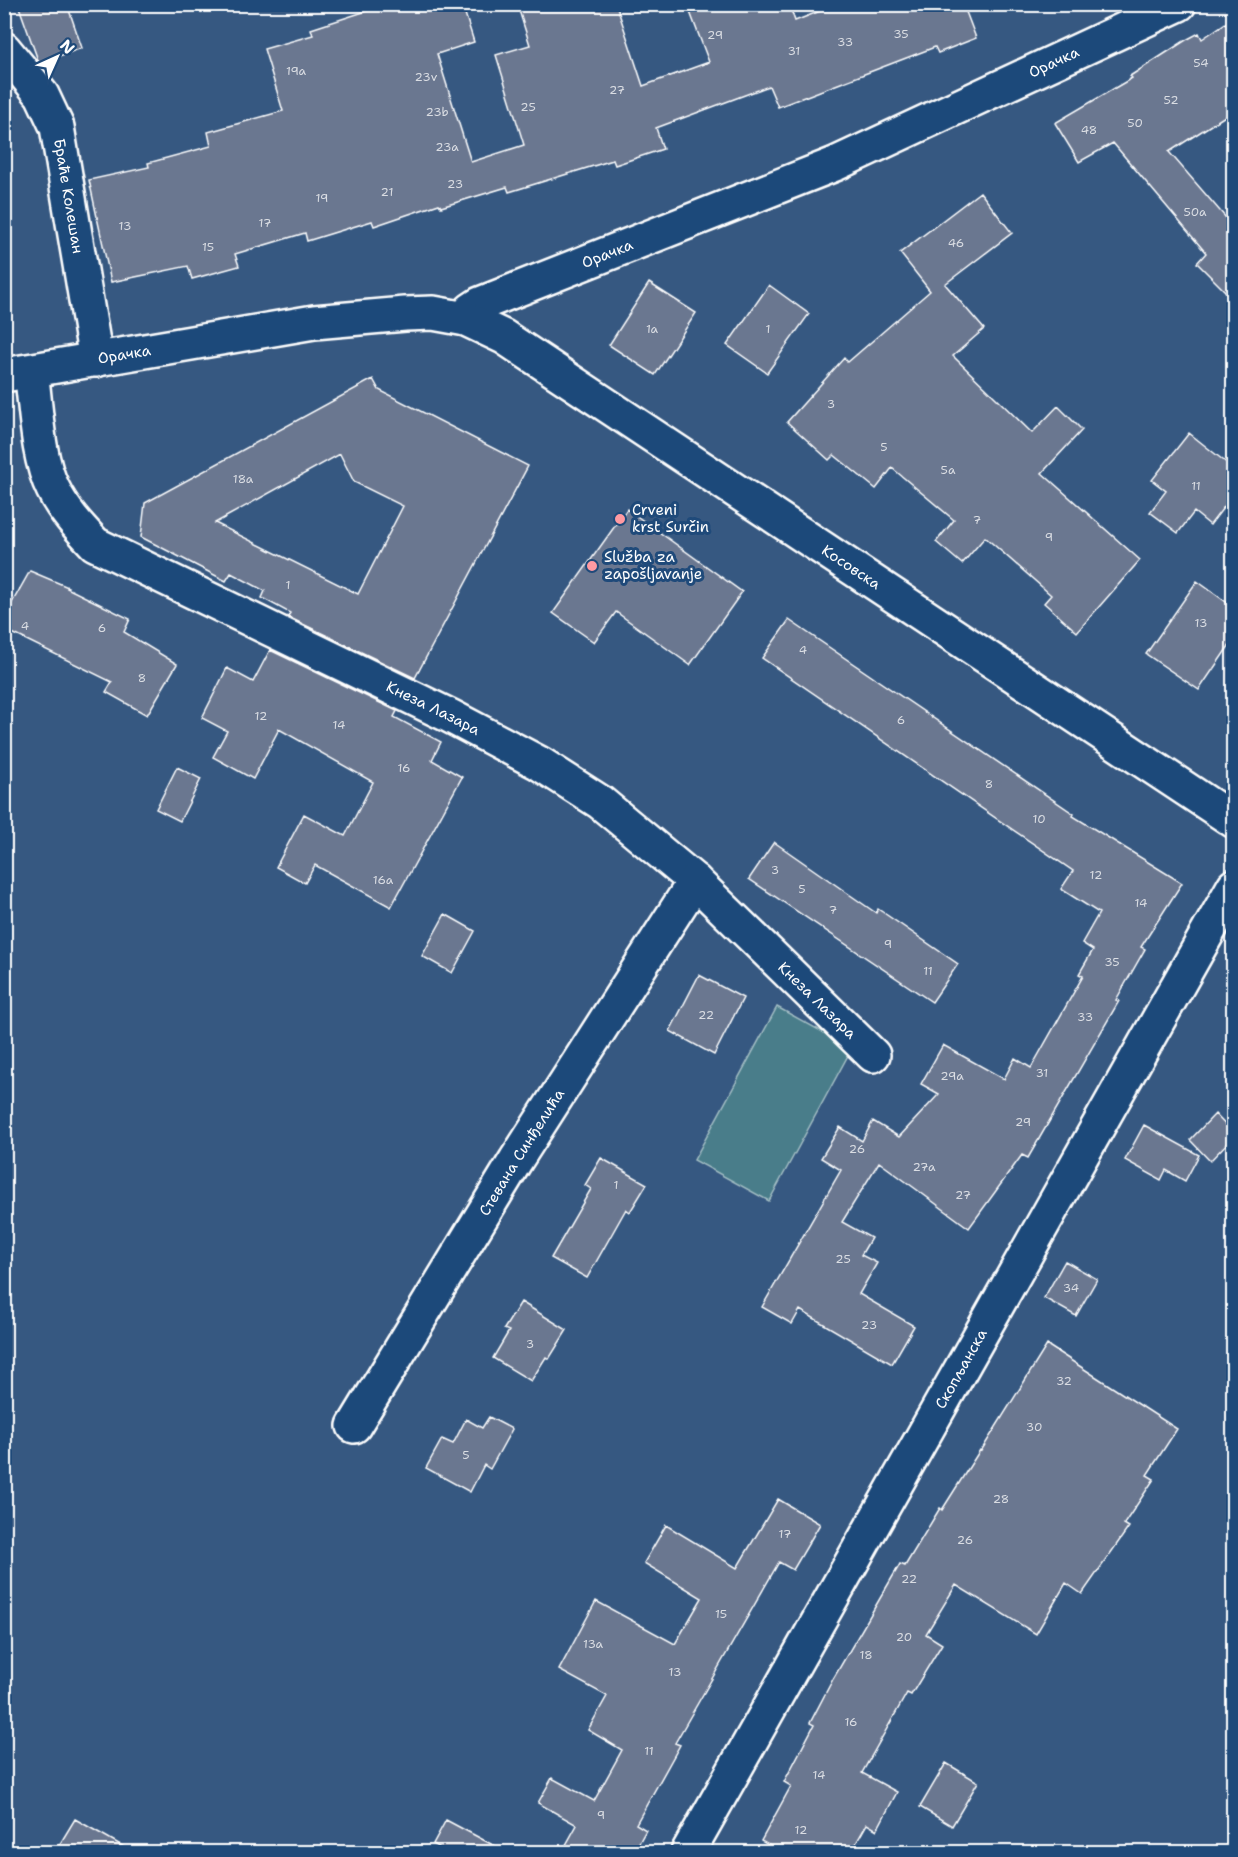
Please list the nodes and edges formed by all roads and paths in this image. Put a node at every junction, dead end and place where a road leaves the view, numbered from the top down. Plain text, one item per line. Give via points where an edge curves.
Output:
1 (1179, 4) edge
2 (1127, 15) edge
3 (4, 49) edge
4 (465, 319) junction
5 (96, 360) junction
6 (18, 373) edge
7 (1233, 821) edge
8 (695, 881) junction
9 (1233, 886) edge
10 (873, 1055) dead end
11 (354, 1426) dead end
12 (688, 1852) edge

1 - 2 street, Орачка
2 - 4 street, Орачка via 835,164 480,304
3 - 5 street, Браће Колешан via 42,95 57,127
4 - 5 street, Орачка via 414,314 314,322
4 - 7 street, Косовска via 504,337
5 - 6 street, Орачка
6 - 8 street, Кнеза Лазара via 52,488 75,524 95,544 321,651 539,763 600,802
8 - 10 street, Кнеза Лазара
8 - 11 street, Стевана Синђелића via 516,1160
9 - 12 street, Скопљанска

